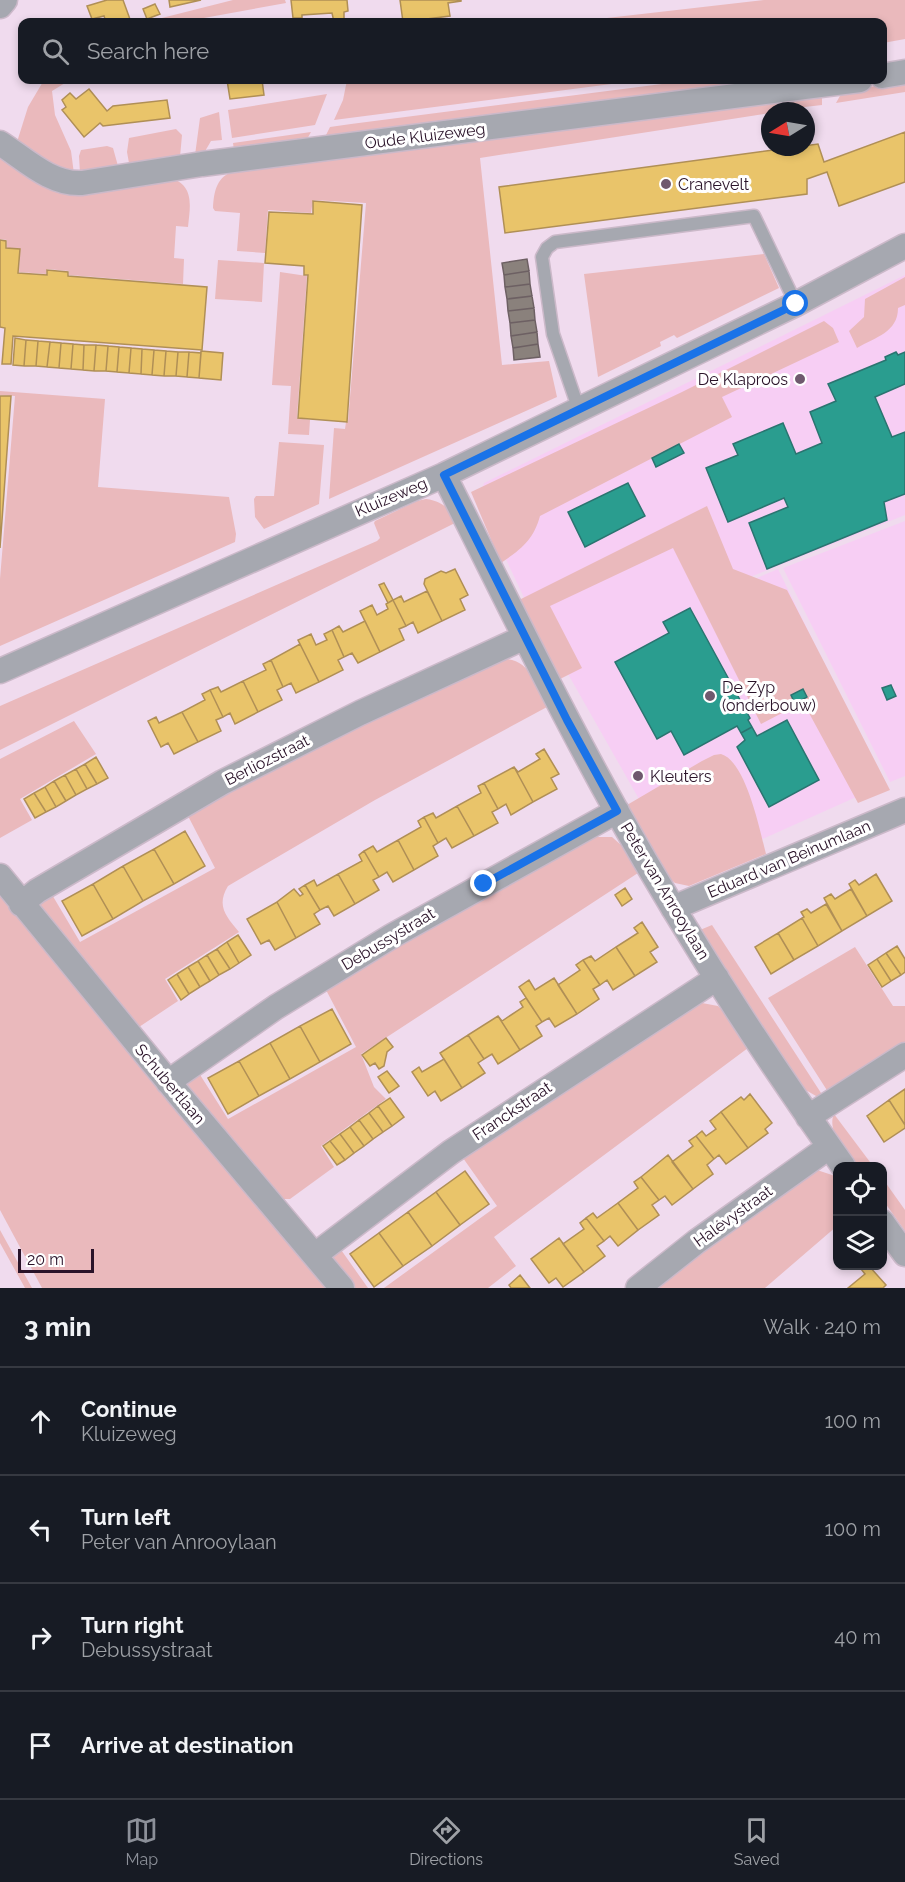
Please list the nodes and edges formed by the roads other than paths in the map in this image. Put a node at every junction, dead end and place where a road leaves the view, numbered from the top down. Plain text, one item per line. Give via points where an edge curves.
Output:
1 (5, 0) edge
2 (0, 6) edge
3 (905, 72) edge
4 (887, 75) edge
5 (829, 84) edge
6 (0, 143) edge
7 (905, 246) edge
8 (796, 304) junction
9 (579, 410) junction
10 (444, 475) junction
11 (525, 637) junction
12 (0, 671) edge
13 (905, 810) edge
14 (617, 811) junction
15 (0, 876) edge
16 (21, 904) junction
17 (673, 908) junction
18 (717, 978) junction
19 (905, 1055) edge
20 (168, 1082) junction
21 (808, 1117) junction
22 (829, 1147) junction
23 (840, 1162) edge
24 (887, 1229) edge
25 (905, 1254) edge
26 (315, 1255) junction
27 (342, 1288) edge
28 (639, 1288) edge

1 - 2 street
3 - 4 street
5 - 6 street, Oude Kluizeweg via 202,164 82,183 52,177
7 - 8 street, Kluizeweg
8 - 9 street, Kluizeweg
8 - 9 lane via 754,216 555,242 542,257 551,323
9 - 10 street, Kluizeweg
10 - 11 street, Peter van Anrooylaan
10 - 12 street, Kluizeweg
11 - 14 street, Peter van Anrooylaan
11 - 16 street, Berliozstraat via 223,782
13 - 17 street, Eduard van Beinumlaan
14 - 17 street, Peter van Anrooylaan
14 - 20 street, Debussystraat via 363,953 276,1006
15 - 16 street, Schubertlaan
16 - 20 street, Schubertlaan
17 - 18 street, Peter van Anrooylaan
18 - 21 street, Peter van Anrooylaan
18 - 26 street, Franckstraat via 451,1152
19 - 21 street
20 - 26 street, Schubertlaan
21 - 22 street, Peter van Anrooylaan
22 - 23 street, Peter van Anrooylaan
22 - 28 street, Halévystraat
24 - 25 street
26 - 27 street, Schubertlaan

